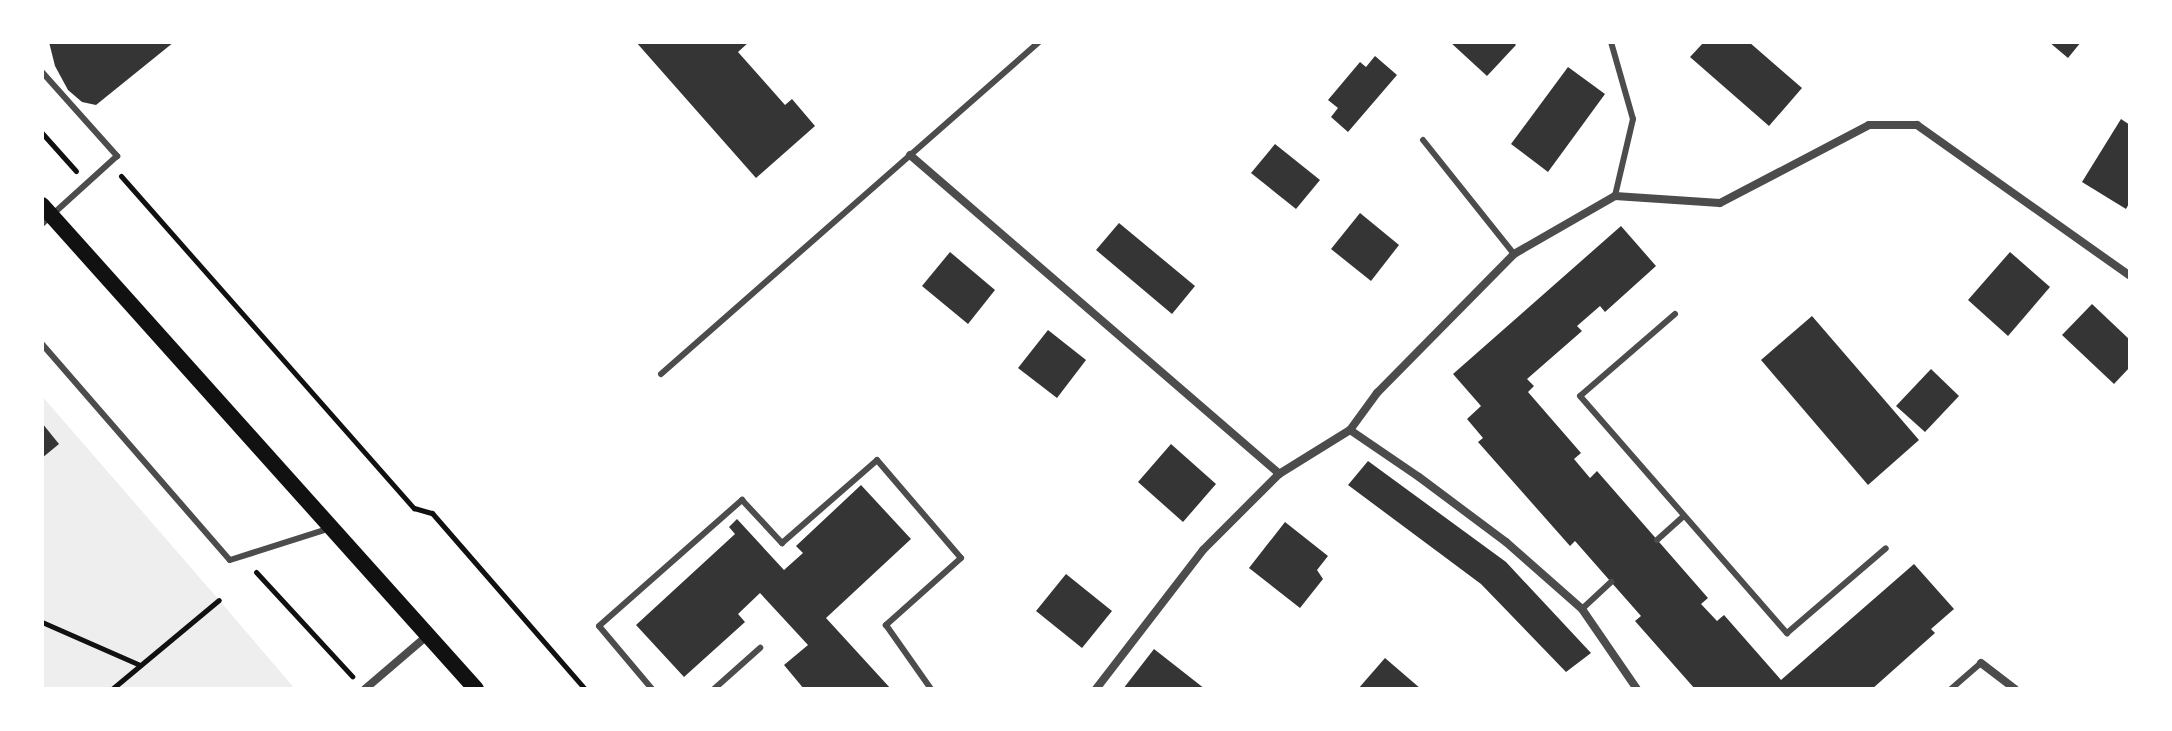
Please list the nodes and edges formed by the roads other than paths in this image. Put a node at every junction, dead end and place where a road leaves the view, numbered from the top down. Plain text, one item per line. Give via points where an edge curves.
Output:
1 (1039, 42) edge
2 (1611, 42) edge
3 (42, 72) edge
4 (1423, 140) dead end
5 (910, 155) junction
6 (1615, 196) junction
7 (45, 215) edge
8 (1514, 254) junction
9 (2130, 276) edge
10 (1675, 314) dead end
11 (42, 344) edge
12 (661, 374) dead end
13 (1350, 430) junction
14 (1279, 474) junction
15 (1684, 516) junction
16 (332, 528) junction
17 (1657, 540) dead end
18 (1886, 548) dead end
19 (1611, 582) dead end
20 (1582, 609) junction
21 (429, 635) junction
22 (760, 648) dead end
23 (1981, 663) joint
24 (365, 689) edge
25 (476, 689) edge
26 (652, 689) edge
27 (714, 689) edge
28 (931, 689) edge
29 (1096, 689) edge
30 (1637, 689) edge
31 (1951, 689) edge
32 (2015, 689) edge

1 - 5 lane
2 - 6 lane via 1633,119
3 - 7 lane via 117,156
4 - 8 lane
5 - 12 lane
5 - 14 street
6 - 8 street
6 - 9 street via 1720,203 1869,125 1917,125
7 - 16 main road
8 - 13 street via 1377,393
10 - 15 lane via 1580,396
11 - 16 lane via 230,560
13 - 14 street
13 - 20 street via 1506,542
14 - 29 street via 1203,550
15 - 17 lane
15 - 18 lane via 1787,633
16 - 21 main road
19 - 20 lane
20 - 30 street
21 - 24 street
21 - 25 main road
22 - 27 lane
23 - 31 lane
23 - 32 street
26 - 28 lane via 599,626 742,500 782,543 877,460 961,558 886,625

